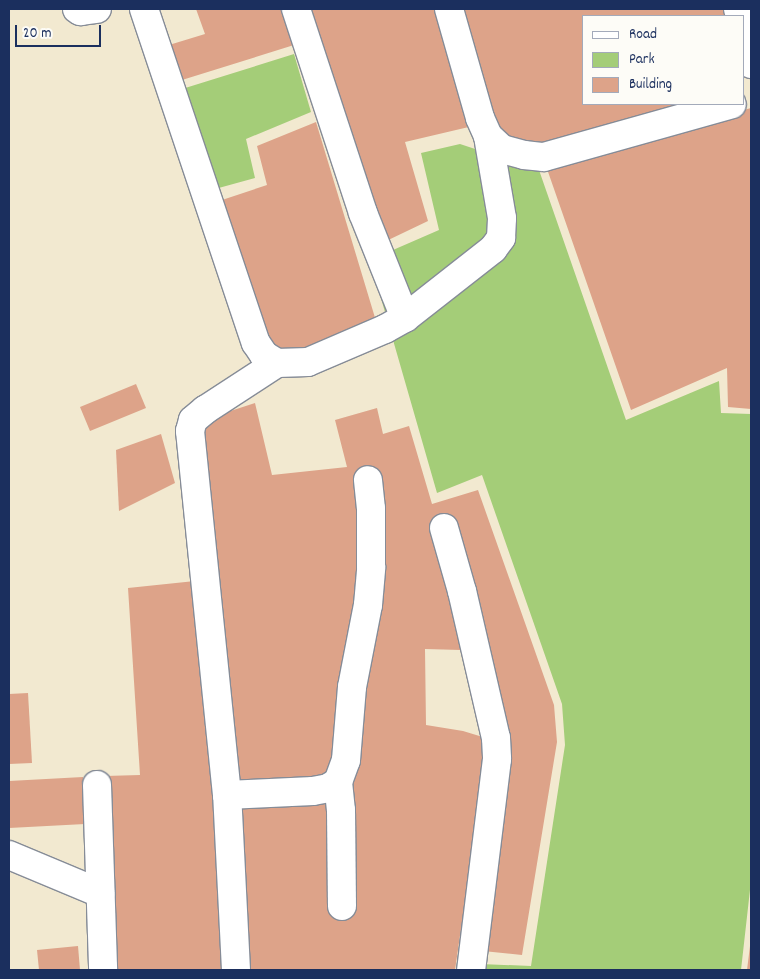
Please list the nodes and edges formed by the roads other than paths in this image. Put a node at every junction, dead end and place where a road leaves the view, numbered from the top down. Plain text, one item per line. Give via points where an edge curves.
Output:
1 (77, 9) edge
2 (97, 9) edge
3 (144, 9) edge
4 (296, 9) edge
5 (449, 9) edge
6 (745, 37) edge
7 (751, 64) edge
8 (728, 105) edge
9 (488, 136) junction
10 (405, 318) junction
11 (277, 363) junction
12 (368, 480) dead end
13 (444, 528) dead end
14 (338, 782) junction
15 (97, 785) dead end
16 (228, 795) junction
17 (9, 855) edge
18 (100, 893) junction
19 (342, 906) dead end
20 (104, 970) edge
21 (236, 970) edge
22 (471, 970) edge

1 - 2 street
3 - 11 street via 256,343 264,355
4 - 10 street via 363,213
5 - 9 street
6 - 7 street
8 - 9 street via 544,157 502,149
9 - 10 street via 502,218 501,238 493,249
10 - 11 street via 308,362
11 - 16 street via 205,410 193,420 190,431
12 - 14 street via 372,509 368,605 352,687 346,760
13 - 22 street via 464,601 497,752
14 - 16 street via 312,791
14 - 19 street
15 - 18 street
16 - 21 street
17 - 18 street
18 - 20 street

